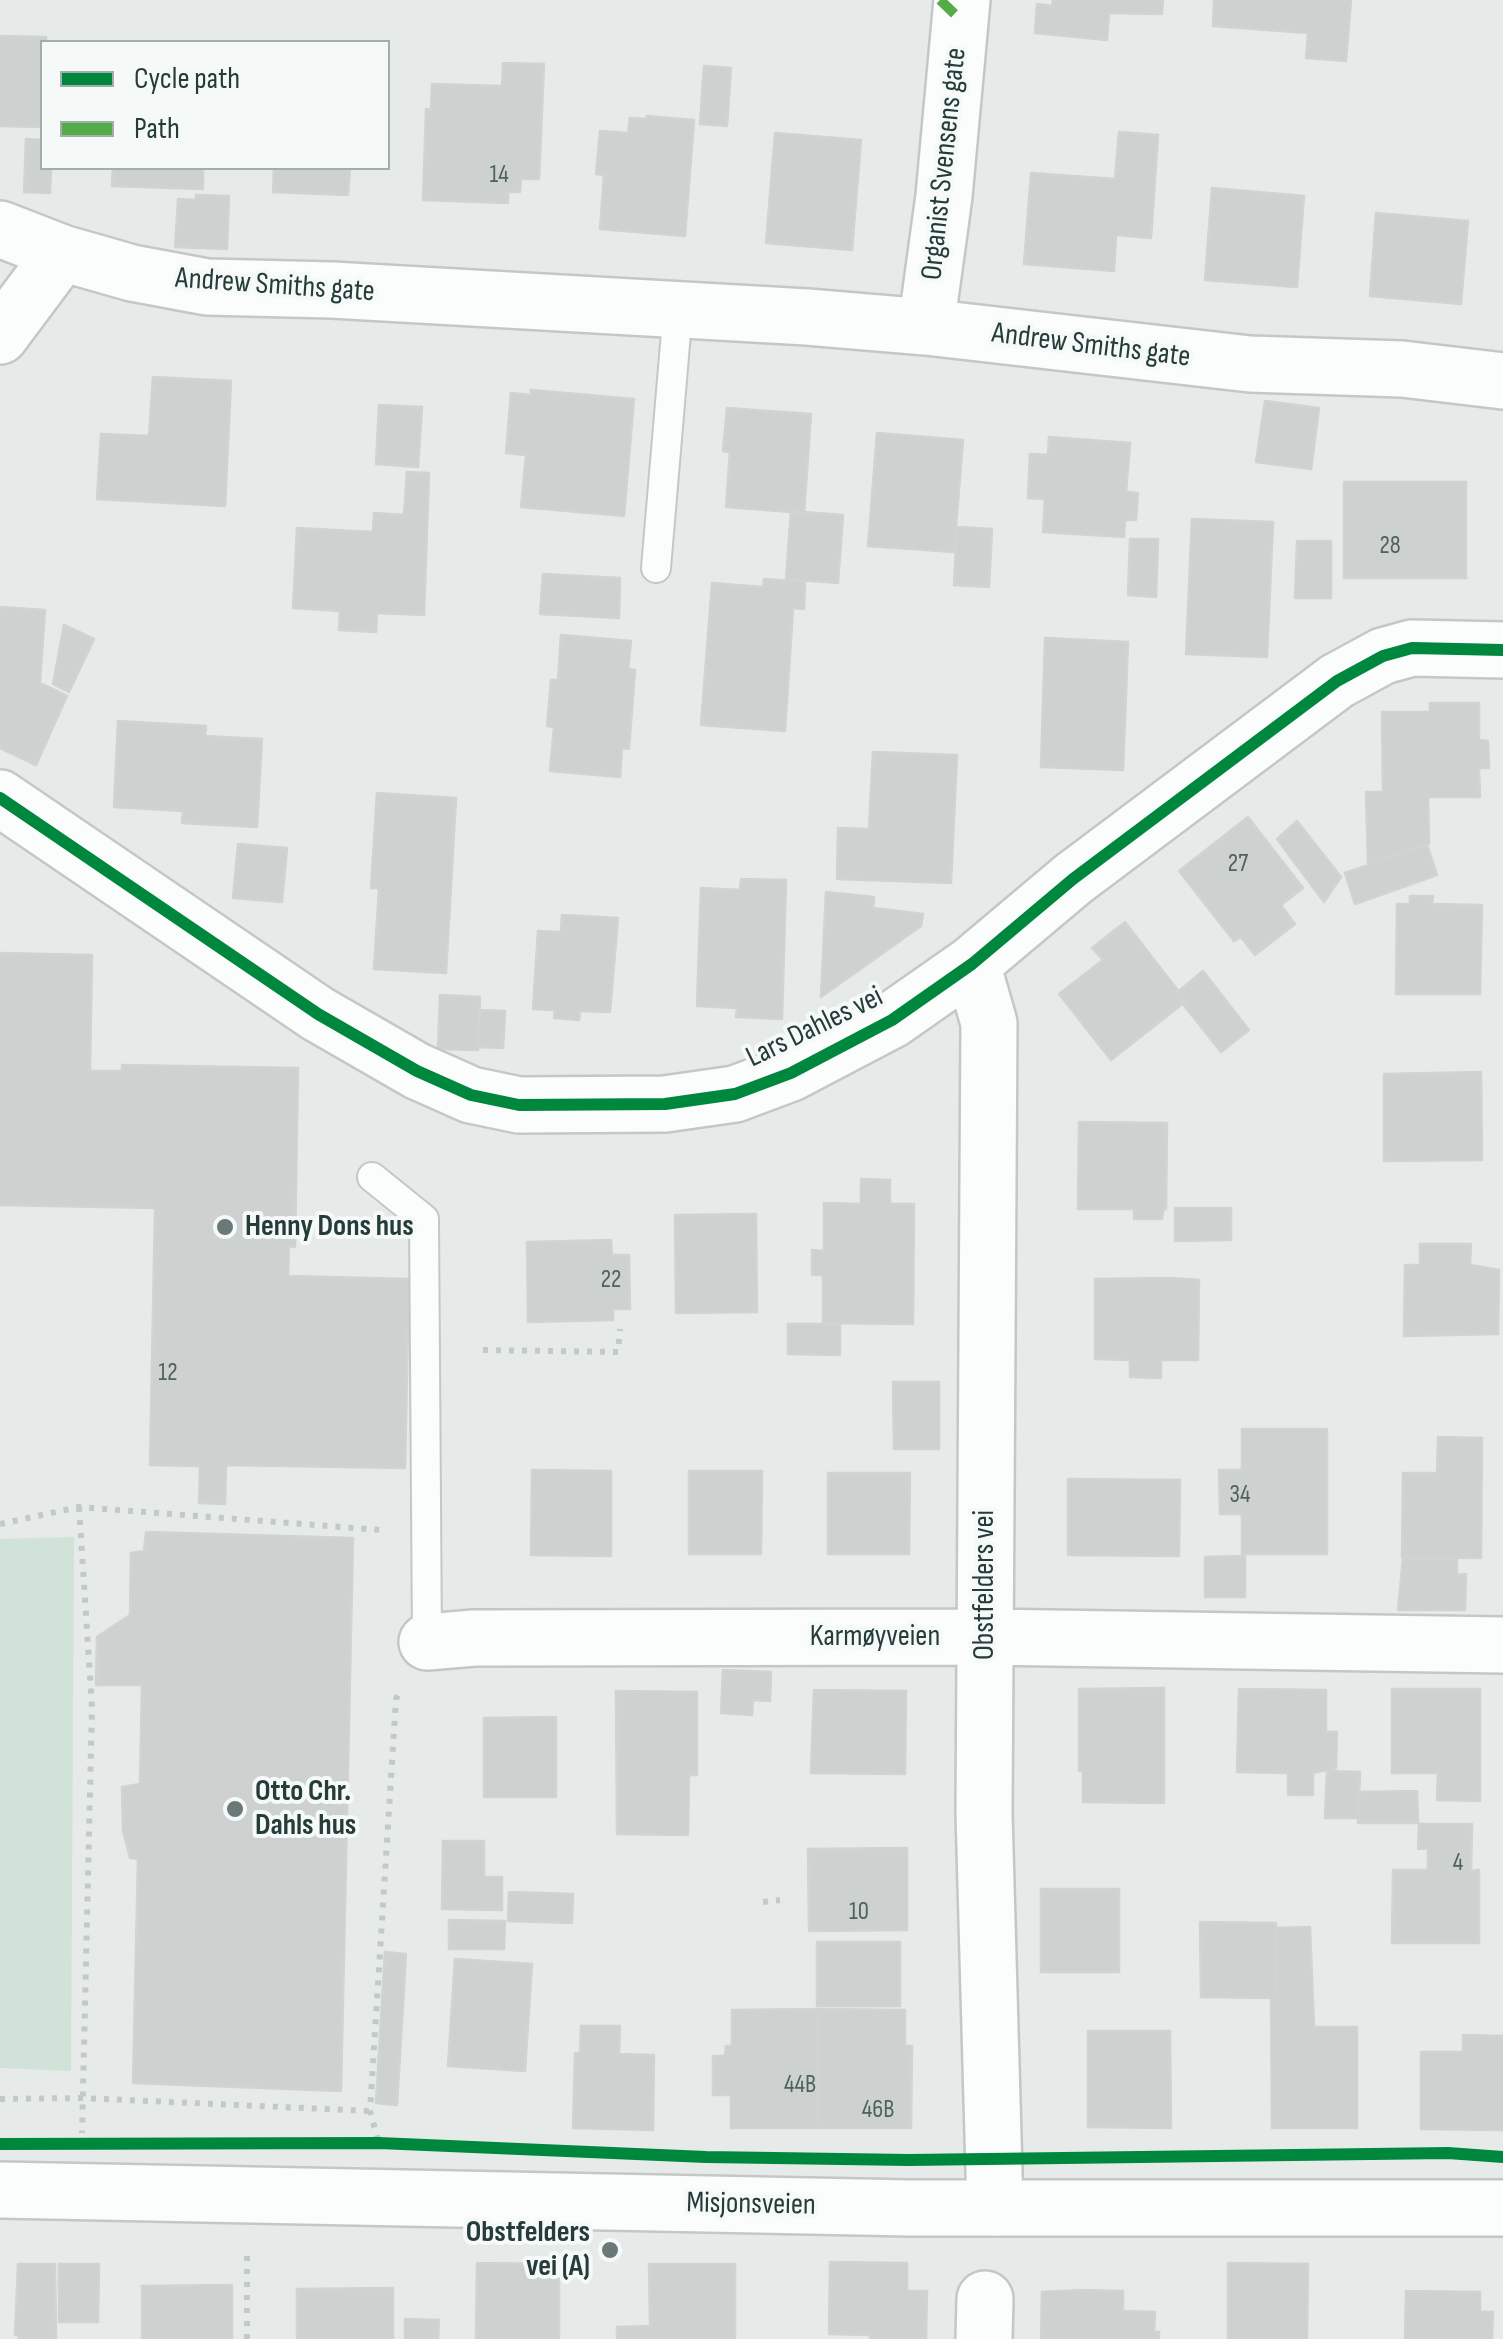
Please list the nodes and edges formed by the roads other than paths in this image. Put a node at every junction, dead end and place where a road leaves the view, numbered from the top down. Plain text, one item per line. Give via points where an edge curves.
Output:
1 (962, 0) edge
2 (0, 229) edge
3 (62, 252) junction
4 (678, 309) junction
5 (926, 327) junction
6 (0, 336) edge
7 (1503, 381) edge
8 (656, 568) dead end
9 (1503, 650) edge
10 (0, 798) edge
11 (972, 964) junction
12 (372, 1177) dead end
13 (986, 1637) junction
14 (428, 1642) joint
15 (1503, 1645) edge
16 (0, 2190) edge
17 (995, 2208) junction
18 (1503, 2208) edge

1 - 5 street, Organist Svensens gate
2 - 3 street, Andrew Smiths gate
3 - 4 street, Andrew Smiths gate via 207,287
3 - 6 street
4 - 5 street, Andrew Smiths gate
4 - 8 lane
5 - 7 street, Andrew Smiths gate via 1250,364 1402,369
9 - 11 street, Lars Dahles vei via 1412,648 1338,681 1073,878
10 - 11 street, Lars Dahles vei via 335,1023 417,1071 471,1095 519,1105 665,1104 735,1094 892,1020
11 - 13 street, Obstfelders vei via 989,1024
12 - 14 lane via 424,1218
13 - 14 street, Karmøyveien
13 - 15 street, Karmøyveien
13 - 17 street, Obstfelders vei via 986,1967
16 - 17 street, Misjonsveien
17 - 18 street, Misjonsveien

